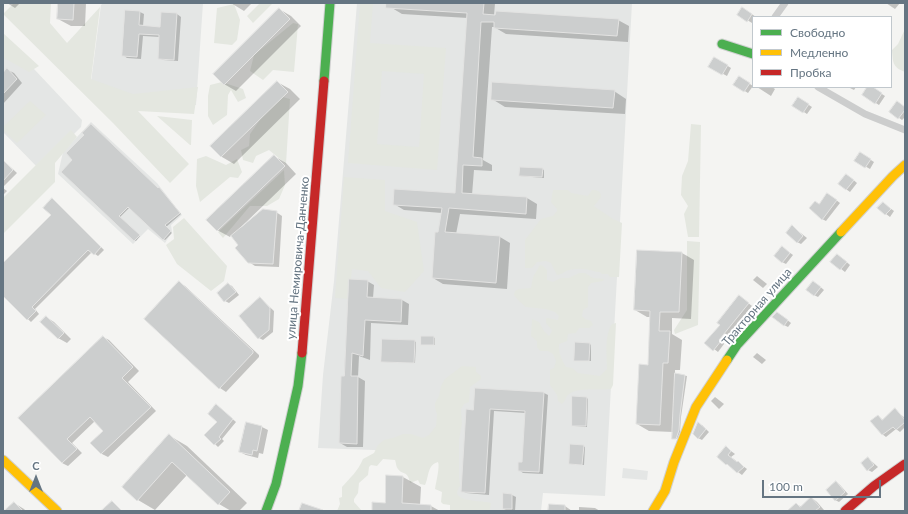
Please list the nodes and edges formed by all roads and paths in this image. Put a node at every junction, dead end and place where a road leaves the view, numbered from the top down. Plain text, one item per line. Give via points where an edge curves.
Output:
1 (330, 3) edge
2 (785, 3) edge
3 (776, 16) edge
4 (722, 44) dead end
5 (752, 52) edge
6 (820, 88) edge
7 (905, 130) edge
8 (905, 165) edge
9 (3, 460) edge
10 (905, 464) edge
11 (57, 511) edge
12 (266, 511) edge
13 (653, 511) edge
14 (845, 511) edge

1 - 12 street, улица Немировича-Данченко via 298,386 276,484
2 - 3 street
4 - 5 street
6 - 7 street via 864,114
8 - 13 street, Тракторная улица via 737,345 696,407 665,491
9 - 11 street
10 - 14 street

